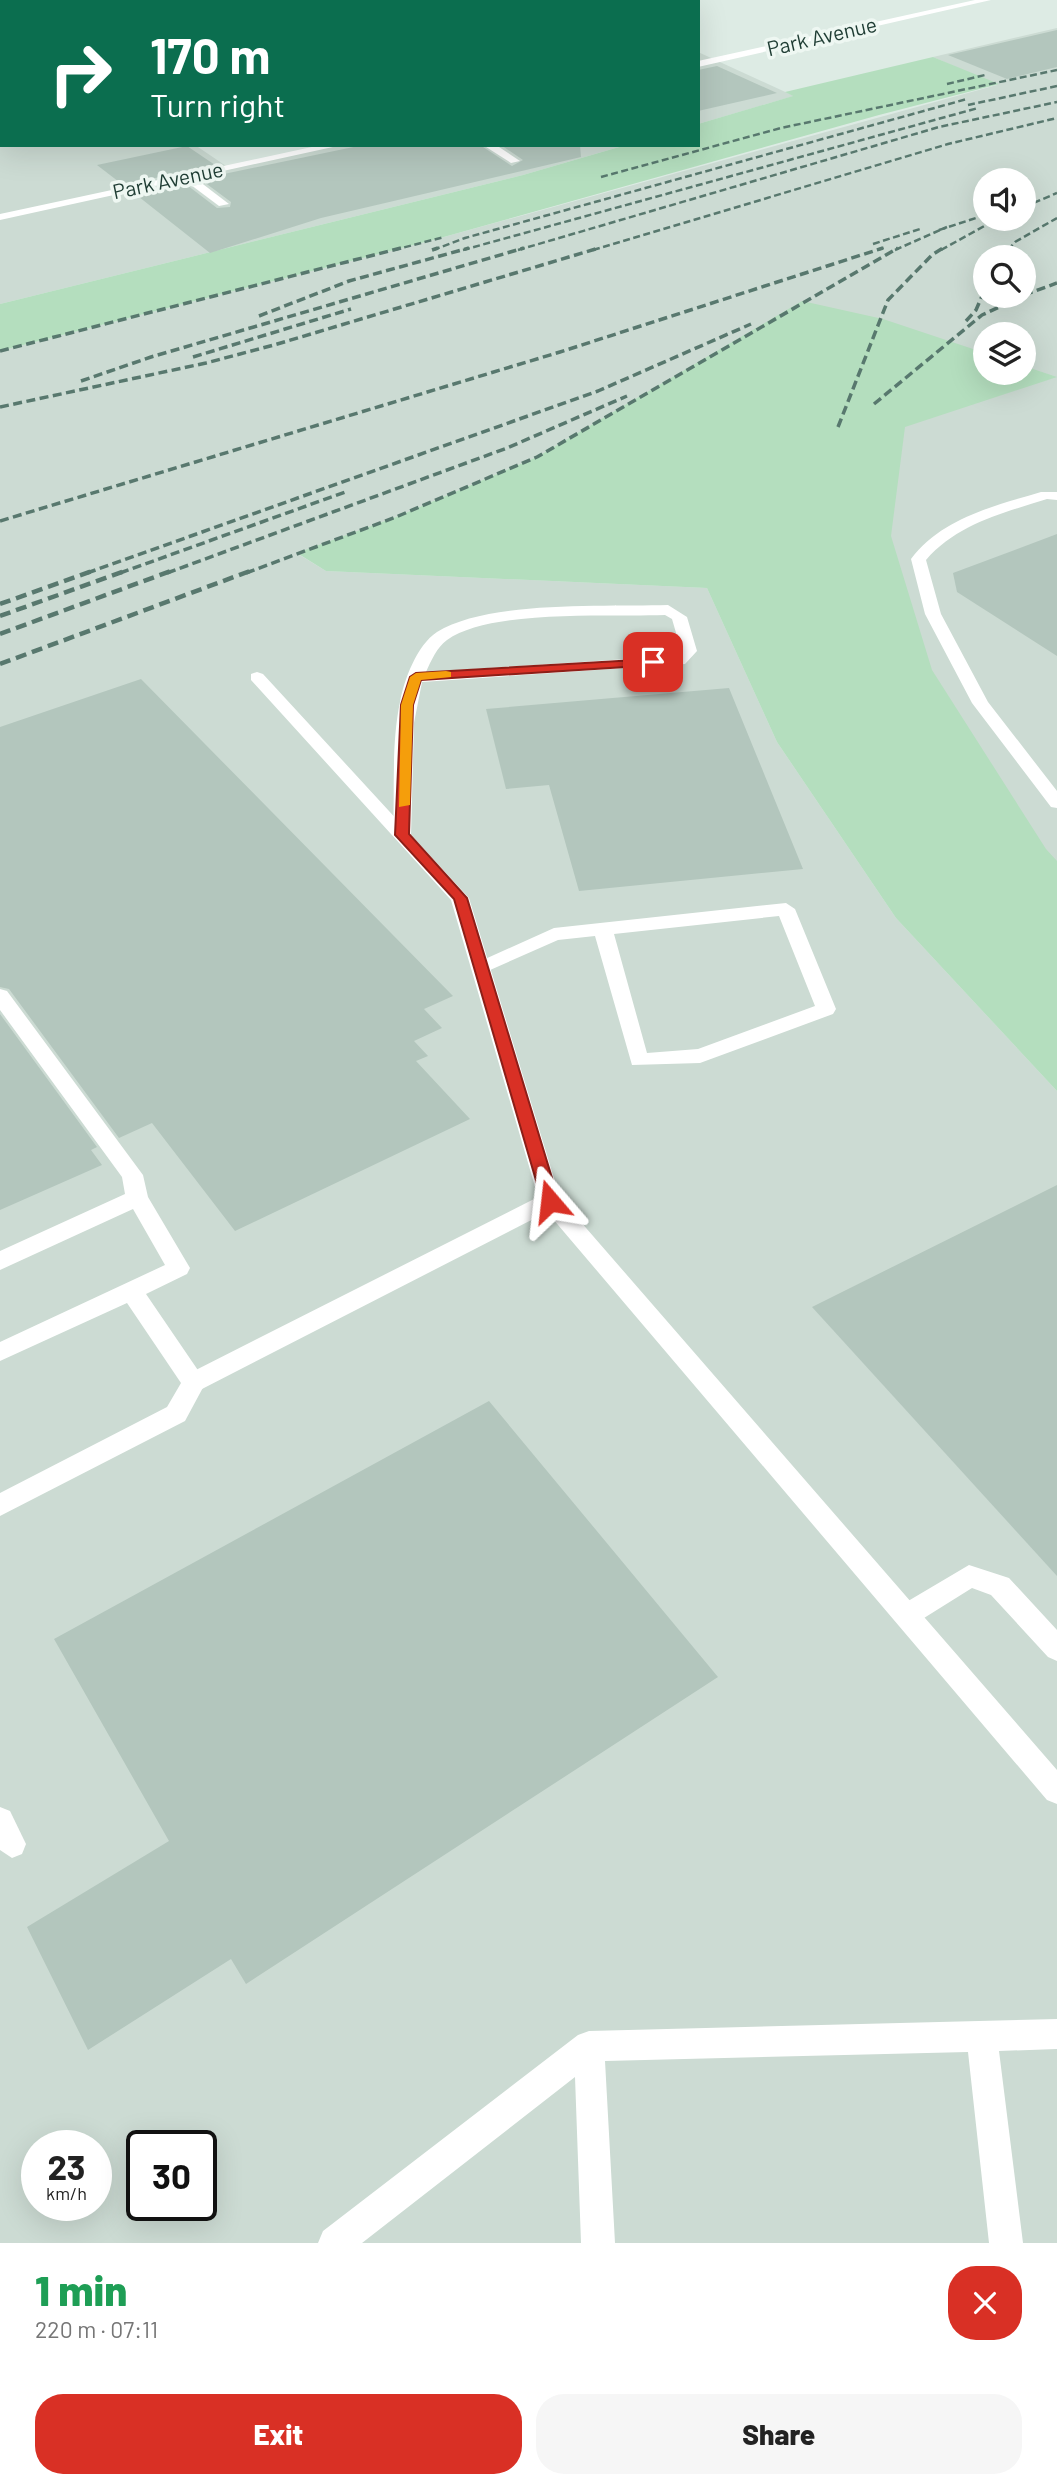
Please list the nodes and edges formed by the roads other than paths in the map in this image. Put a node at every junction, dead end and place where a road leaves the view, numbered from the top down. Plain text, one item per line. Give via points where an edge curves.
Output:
1 (987, 0) edge
2 (700, 64) edge
3 (327, 147) edge
4 (492, 147) edge
5 (516, 161) dead end
6 (187, 177) junction
7 (223, 204) dead end
8 (0, 217) edge
9 (1057, 496) edge
10 (257, 677) dead end
11 (416, 677) junction
12 (1057, 803) edge
13 (402, 835) junction
14 (603, 929) junction
15 (481, 968) junction
16 (0, 996) edge
17 (137, 1198) junction
18 (550, 1201) junction
19 (0, 1262) edge
20 (131, 1291) junction
21 (0, 1352) edge
22 (194, 1382) junction
23 (0, 1505) edge
24 (907, 1615) junction
25 (1057, 1648) edge
26 (1057, 1791) edge
27 (1057, 2034) edge
28 (982, 2037) junction
29 (589, 2046) junction
30 (335, 2243) edge
31 (598, 2243) edge
32 (1006, 2243) edge

1 - 2 street, Park Avenue
3 - 6 street, Park Avenue
4 - 5 street
6 - 7 street
6 - 8 street, Park Avenue
9 - 12 street via 1046,495 974,519 931,542 918,559 933,614 980,703
10 - 13 street
11 - 11 street via 440,637 470,623 509,617 668,610 679,617 689,651 679,660
11 - 13 street via 407,705
13 - 15 street via 460,898
14 - 14 street via 786,909 826,1009 700,1056 639,1060
14 - 15 street via 554,934
15 - 18 street
16 - 17 street via 132,1175
17 - 19 street
17 - 20 street via 179,1268
18 - 22 street
18 - 24 street
20 - 21 street
20 - 22 street
22 - 23 street via 176,1413
24 - 25 street via 969,1576 1000,1586
24 - 26 street
27 - 28 street
28 - 29 street
28 - 32 street
29 - 30 street
29 - 31 street

